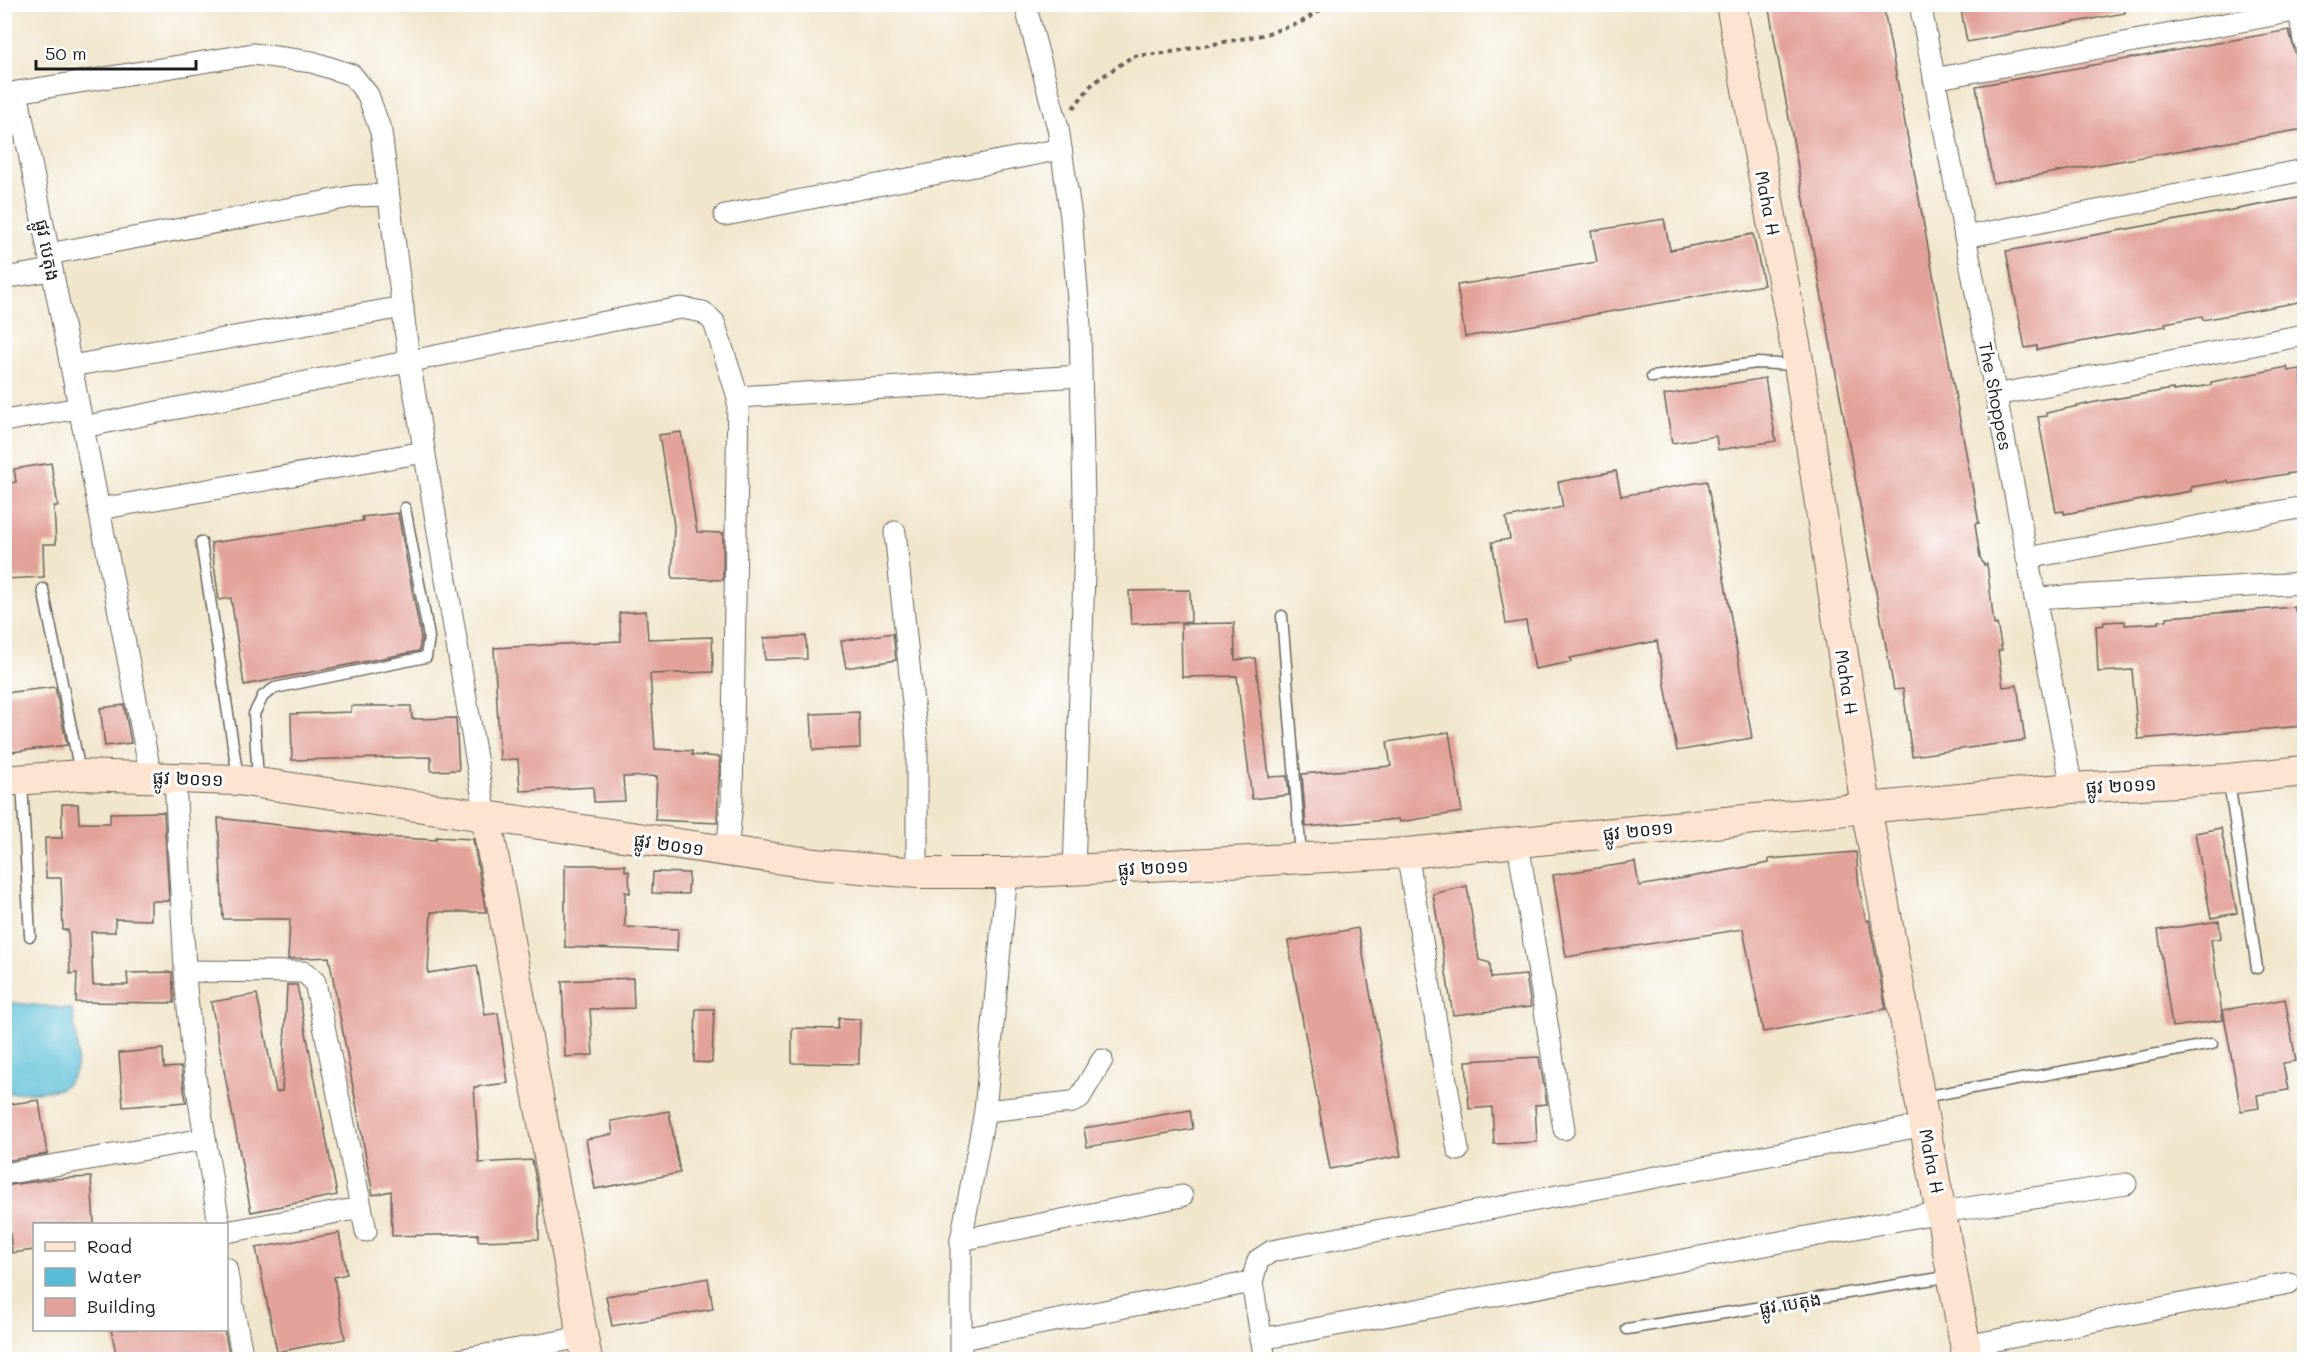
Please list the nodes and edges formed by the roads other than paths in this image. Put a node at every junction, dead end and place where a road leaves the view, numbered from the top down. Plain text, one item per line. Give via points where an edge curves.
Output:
1 (1025, 4) edge
2 (1731, 4) edge
3 (1920, 4) edge
4 (2298, 7) edge
5 (2304, 41) edge
6 (1934, 79) junction
7 (11, 93) edge
8 (1061, 149) junction
9 (2304, 170) edge
10 (388, 195) junction
11 (725, 215) dead end
12 (1965, 237) junction
13 (50, 262) junction
14 (4, 278) edge
15 (403, 307) junction
16 (2304, 335) edge
17 (409, 360) junction
18 (1799, 365) junction
19 (71, 366) junction
20 (1080, 376) junction
21 (1653, 377) dead end
22 (1996, 395) junction
23 (738, 397) junction
24 (81, 417) junction
25 (4, 421) edge
26 (424, 452) junction
27 (2304, 507) edge
28 (405, 508) dead end
29 (99, 509) junction
30 (895, 532) dead end
31 (201, 542) dead end
32 (2027, 558) junction
33 (2304, 583) edge
34 (43, 589) dead end
35 (2035, 598) junction
36 (1282, 616) dead end
37 (2304, 771) edge
38 (80, 775) junction
39 (163, 778) junction
40 (2229, 779) junction
41 (13, 780) edge
42 (248, 781) junction
43 (2072, 788) junction
44 (1866, 807) junction
45 (486, 817) junction
46 (1518, 843) junction
47 (727, 852) junction
48 (1407, 853) junction
49 (1301, 859) junction
50 (1074, 871) junction
51 (917, 873) junction
52 (1007, 873) junction
53 (30, 936) dead end
54 (2257, 968) dead end
55 (186, 971) junction
56 (2212, 1044) dead end
57 (1102, 1060) dead end
58 (985, 1111) junction
59 (1922, 1111) junction
60 (1564, 1129) dead end
61 (204, 1139) junction
62 (1458, 1150) dead end
63 (4, 1174) edge
64 (2126, 1184) dead end
65 (1182, 1196) dead end
66 (361, 1208) junction
67 (1941, 1212) junction
68 (219, 1223) edge
69 (366, 1231) dead end
70 (228, 1232) edge
71 (962, 1240) junction
72 (1953, 1276) junction
73 (228, 1279) edge
74 (1252, 1282) junction
75 (2289, 1283) dead end
76 (1627, 1329) dead end
77 (585, 1348) edge
78 (961, 1349) edge
79 (1263, 1349) edge
80 (1967, 1353) edge
81 (243, 1359) edge
82 (458, 1359) edge

1 - 8 street
2 - 18 main road, Maha H
3 - 6 street, The Shoppes
4 - 5 street
4 - 6 street
6 - 12 street, The Shoppes
7 - 10 street via 253,54 312,62 352,75 368,95 381,132
7 - 13 street, ផ្លូវ បេតុង
8 - 11 street
8 - 20 street via 1077,275
9 - 12 street
10 - 13 street via 355,196
10 - 15 street
12 - 22 street, The Shoppes
13 - 14 street
13 - 19 street, ផ្លូវ បេតុង
15 - 17 street
15 - 19 street
16 - 22 street
17 - 23 street via 681,309 703,312 714,322
17 - 24 street
17 - 26 street
18 - 21 lane via 1757,363
18 - 44 main road, Maha H
19 - 24 street, ផ្លូវ បេតុង
20 - 23 street
20 - 50 street via 1084,544
22 - 32 street, The Shoppes
23 - 47 street via 732,802
24 - 25 street
24 - 29 street, ផ្លូវ បេតុង
26 - 29 street
26 - 45 street
27 - 32 street
28 - 42 lane via 429,637 426,657 275,688 263,696 254,714
29 - 39 street, ផ្លូវ បេតុង
30 - 51 street via 917,741
31 - 42 lane
32 - 35 street, The Shoppes
33 - 35 street
34 - 38 lane
35 - 43 street, The Shoppes
36 - 49 lane
37 - 40 main road, ផ្លូវ ២០១១
38 - 39 main road, ផ្លូវ ២០១១
38 - 41 main road, ផ្លូវ ២០១១
39 - 42 main road, ផ្លូវ ២០១១
39 - 55 street, ផ្លូវ បេតុង
40 - 43 main road, ផ្លូវ ២០១១
40 - 54 lane
41 - 53 lane
42 - 45 main road, ផ្លូវ ២០១១
43 - 44 main road, ផ្លូវ ២០១១
44 - 46 main road, ផ្លូវ ២០១១
44 - 59 main road, Maha H
45 - 47 main road, ផ្លូវ ២០១១
45 - 77 main road
46 - 48 main road, ផ្លូវ ២០១១
46 - 60 street
47 - 51 main road, ផ្លូវ ២០១១
48 - 49 main road, ផ្លូវ ២០១១
48 - 62 street
49 - 50 main road, ផ្លូវ ២០១១
50 - 52 main road, ផ្លូវ ២០១១
51 - 52 main road, ផ្លូវ ២០១១
52 - 58 street
55 - 61 street, ផ្លូវ បេតុង
55 - 66 street via 304,972 315,982
56 - 59 lane
57 - 58 street via 1079,1099
58 - 71 street
59 - 67 main road, Maha H
59 - 74 street via 1272,1251 1258,1260
61 - 63 street
61 - 68 street, ផ្លូវ បេតុង
64 - 67 street
65 - 71 street
66 - 69 street
66 - 70 street
67 - 72 main road, Maha H
67 - 79 street
71 - 78 street
72 - 76 lane, ផ្លូវ បេតុង
72 - 80 main road, Maha H
73 - 81 street
74 - 78 street
74 - 79 street
75 - 80 street
77 - 82 street

